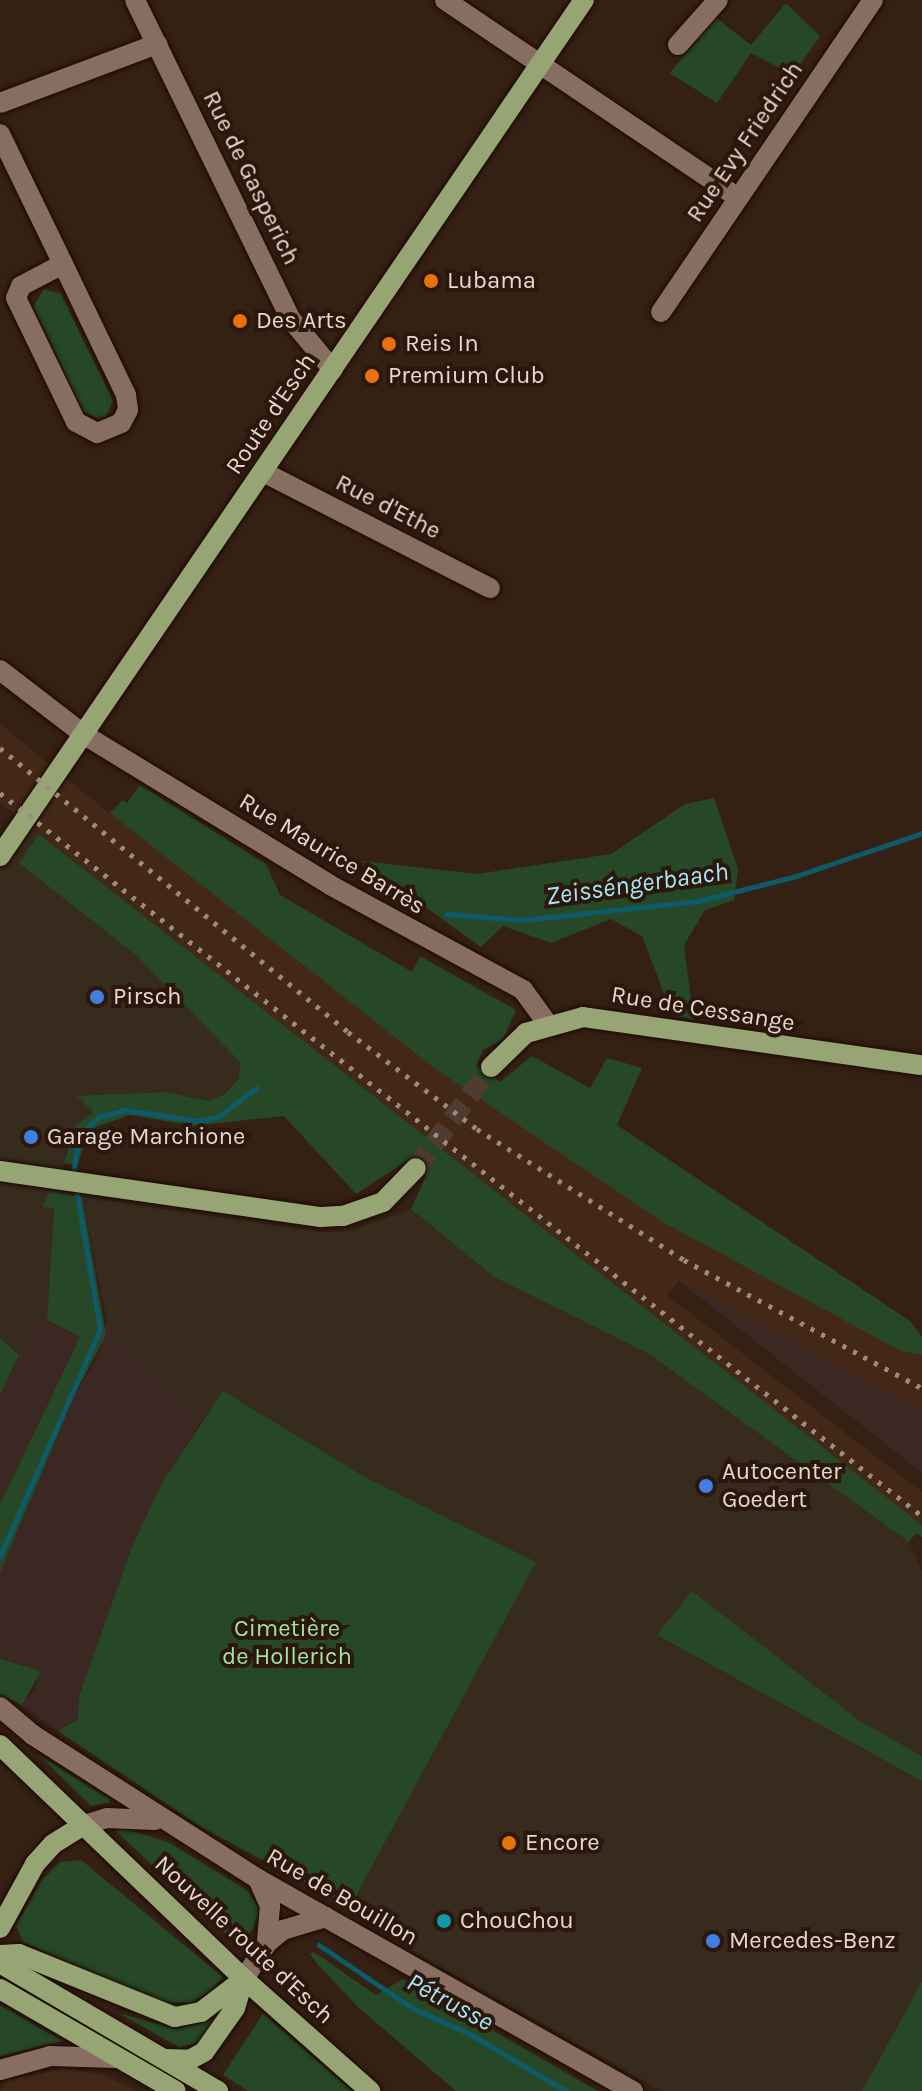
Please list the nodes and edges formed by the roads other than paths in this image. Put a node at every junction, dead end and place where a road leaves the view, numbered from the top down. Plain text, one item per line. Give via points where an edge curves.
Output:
1 (135, 0) edge
2 (445, 0) edge
3 (584, 0) edge
4 (718, 0) edge
5 (873, 0) edge
6 (157, 44) junction
7 (678, 45) dead end
8 (541, 64) junction
9 (0, 103) edge
10 (0, 134) edge
11 (738, 198) junction
12 (63, 264) junction
13 (661, 312) dead end
14 (333, 370) junction
15 (263, 472) junction
16 (490, 588) dead end
17 (0, 670) edge
18 (83, 734) junction
19 (0, 856) edge
20 (547, 1023) junction
21 (922, 1065) edge
22 (491, 1067) tunnel mouth
23 (416, 1168) tunnel mouth
24 (0, 1171) edge
25 (0, 1707) edge
26 (0, 1721) edge
27 (33, 1735) junction
28 (0, 1745) edge
29 (163, 1821) junction
30 (84, 1825) junction
31 (258, 1879) junction
32 (326, 1917) junction
33 (0, 1928) edge
34 (267, 1943) junction
35 (0, 1955) edge
36 (0, 1963) edge
37 (244, 1979) junction
38 (0, 1989) edge
39 (115, 2058) junction
40 (163, 2059) junction
41 (0, 2070) edge
42 (176, 2091) edge
43 (218, 2091) edge
44 (370, 2091) edge
45 (633, 2091) edge

1 - 6 street, Rue de Gasperich
2 - 8 street
3 - 8 main road, Route d'Esch
4 - 7 street
5 - 11 street, Rue Evy Friedrich
6 - 9 street
6 - 14 street, Rue de Gasperich via 290,318
8 - 11 street
8 - 14 main road, Route d'Esch
10 - 12 street
11 - 13 street, Rue Evy Friedrich
12 - 12 street via 21,286 16,298 76,422 97,433 121,423 128,410 126,395
14 - 15 main road, Route d'Esch
15 - 16 street, Rue d'Ethe
15 - 18 main road, Route d'Esch
17 - 18 street, Rue Maurice Barrès
18 - 19 main road, Route d'Esch
18 - 20 street, Rue Maurice Barrès via 342,892 523,990
20 - 21 main road, Rue de Cessange via 583,1017
20 - 22 main road, Rue de Cessange via 517,1040
23 - 24 main road via 383,1202 343,1216
25 - 27 street, Rue de Bouillon
26 - 27 street, Rue de Bouillon
27 - 29 street, Rue de Bouillon
28 - 30 main road, Nouvelle route d'Esch
29 - 30 street via 122,1817
29 - 31 street, Rue de Bouillon
30 - 33 main road via 53,1844 35,1864
30 - 37 main road, Nouvelle route d'Esch
31 - 32 street, Rue de Bouillon
31 - 34 street via 270,1906
32 - 34 street via 283,1930
32 - 45 street, Rue de Bouillon
34 - 37 street
35 - 37 main road via 19,1954 175,2017 201,2012
36 - 40 main road
37 - 40 main road via 235,2008 204,2052 189,2060
37 - 44 main road, Nouvelle route d'Esch
38 - 39 main road
39 - 40 main road
39 - 41 street via 50,2056
39 - 42 main road
40 - 43 main road

